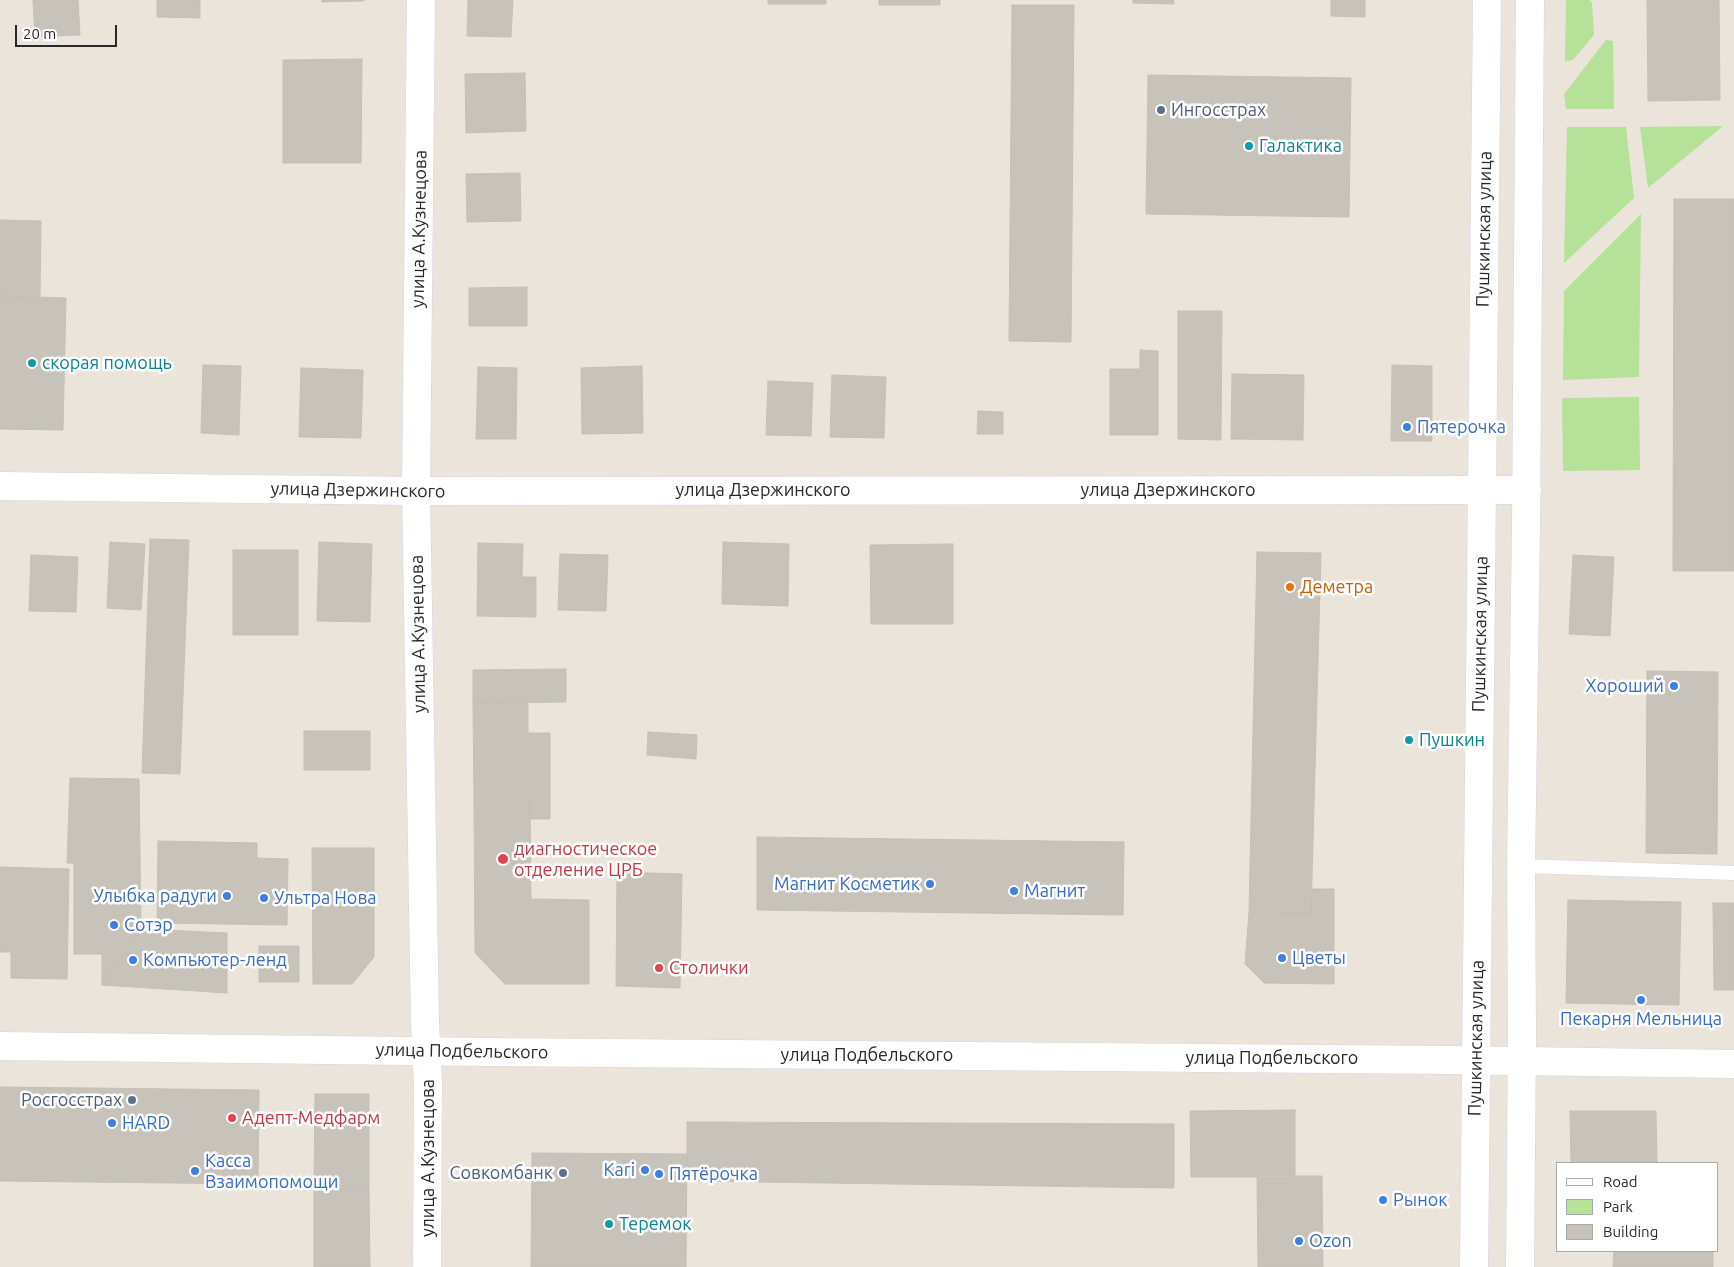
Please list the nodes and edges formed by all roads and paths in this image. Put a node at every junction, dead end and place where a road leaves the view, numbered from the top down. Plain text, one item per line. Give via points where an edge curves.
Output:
1 (421, 0) edge
2 (1487, 0) edge
3 (1530, 0) edge
4 (0, 486) edge
5 (1482, 490) junction
6 (1527, 490) junction
7 (416, 491) junction
8 (1521, 866) junction
9 (1734, 873) edge
10 (0, 1046) edge
11 (427, 1051) junction
12 (1475, 1060) junction
13 (1522, 1062) junction
14 (1734, 1064) edge
15 (427, 1267) edge
16 (1474, 1267) edge
17 (1520, 1267) edge

1 - 7 main road, улица А.Кузнецова
2 - 5 main road, Пушкинская улица
3 - 6 main road
4 - 7 main road, улица Дзержинского
5 - 6 main road, улица Дзержинского
5 - 7 main road, улица Дзержинского
5 - 12 main road, Пушкинская улица
6 - 8 main road
7 - 11 main road, улица А.Кузнецова
8 - 9 lane
8 - 13 main road
10 - 11 main road, улица Подбельского
11 - 12 main road, улица Подбельского
11 - 15 main road, улица А.Кузнецова
12 - 13 main road, улица Подбельского
12 - 16 main road, Пушкинская улица
13 - 14 main road, улица Подбельского
13 - 17 main road

